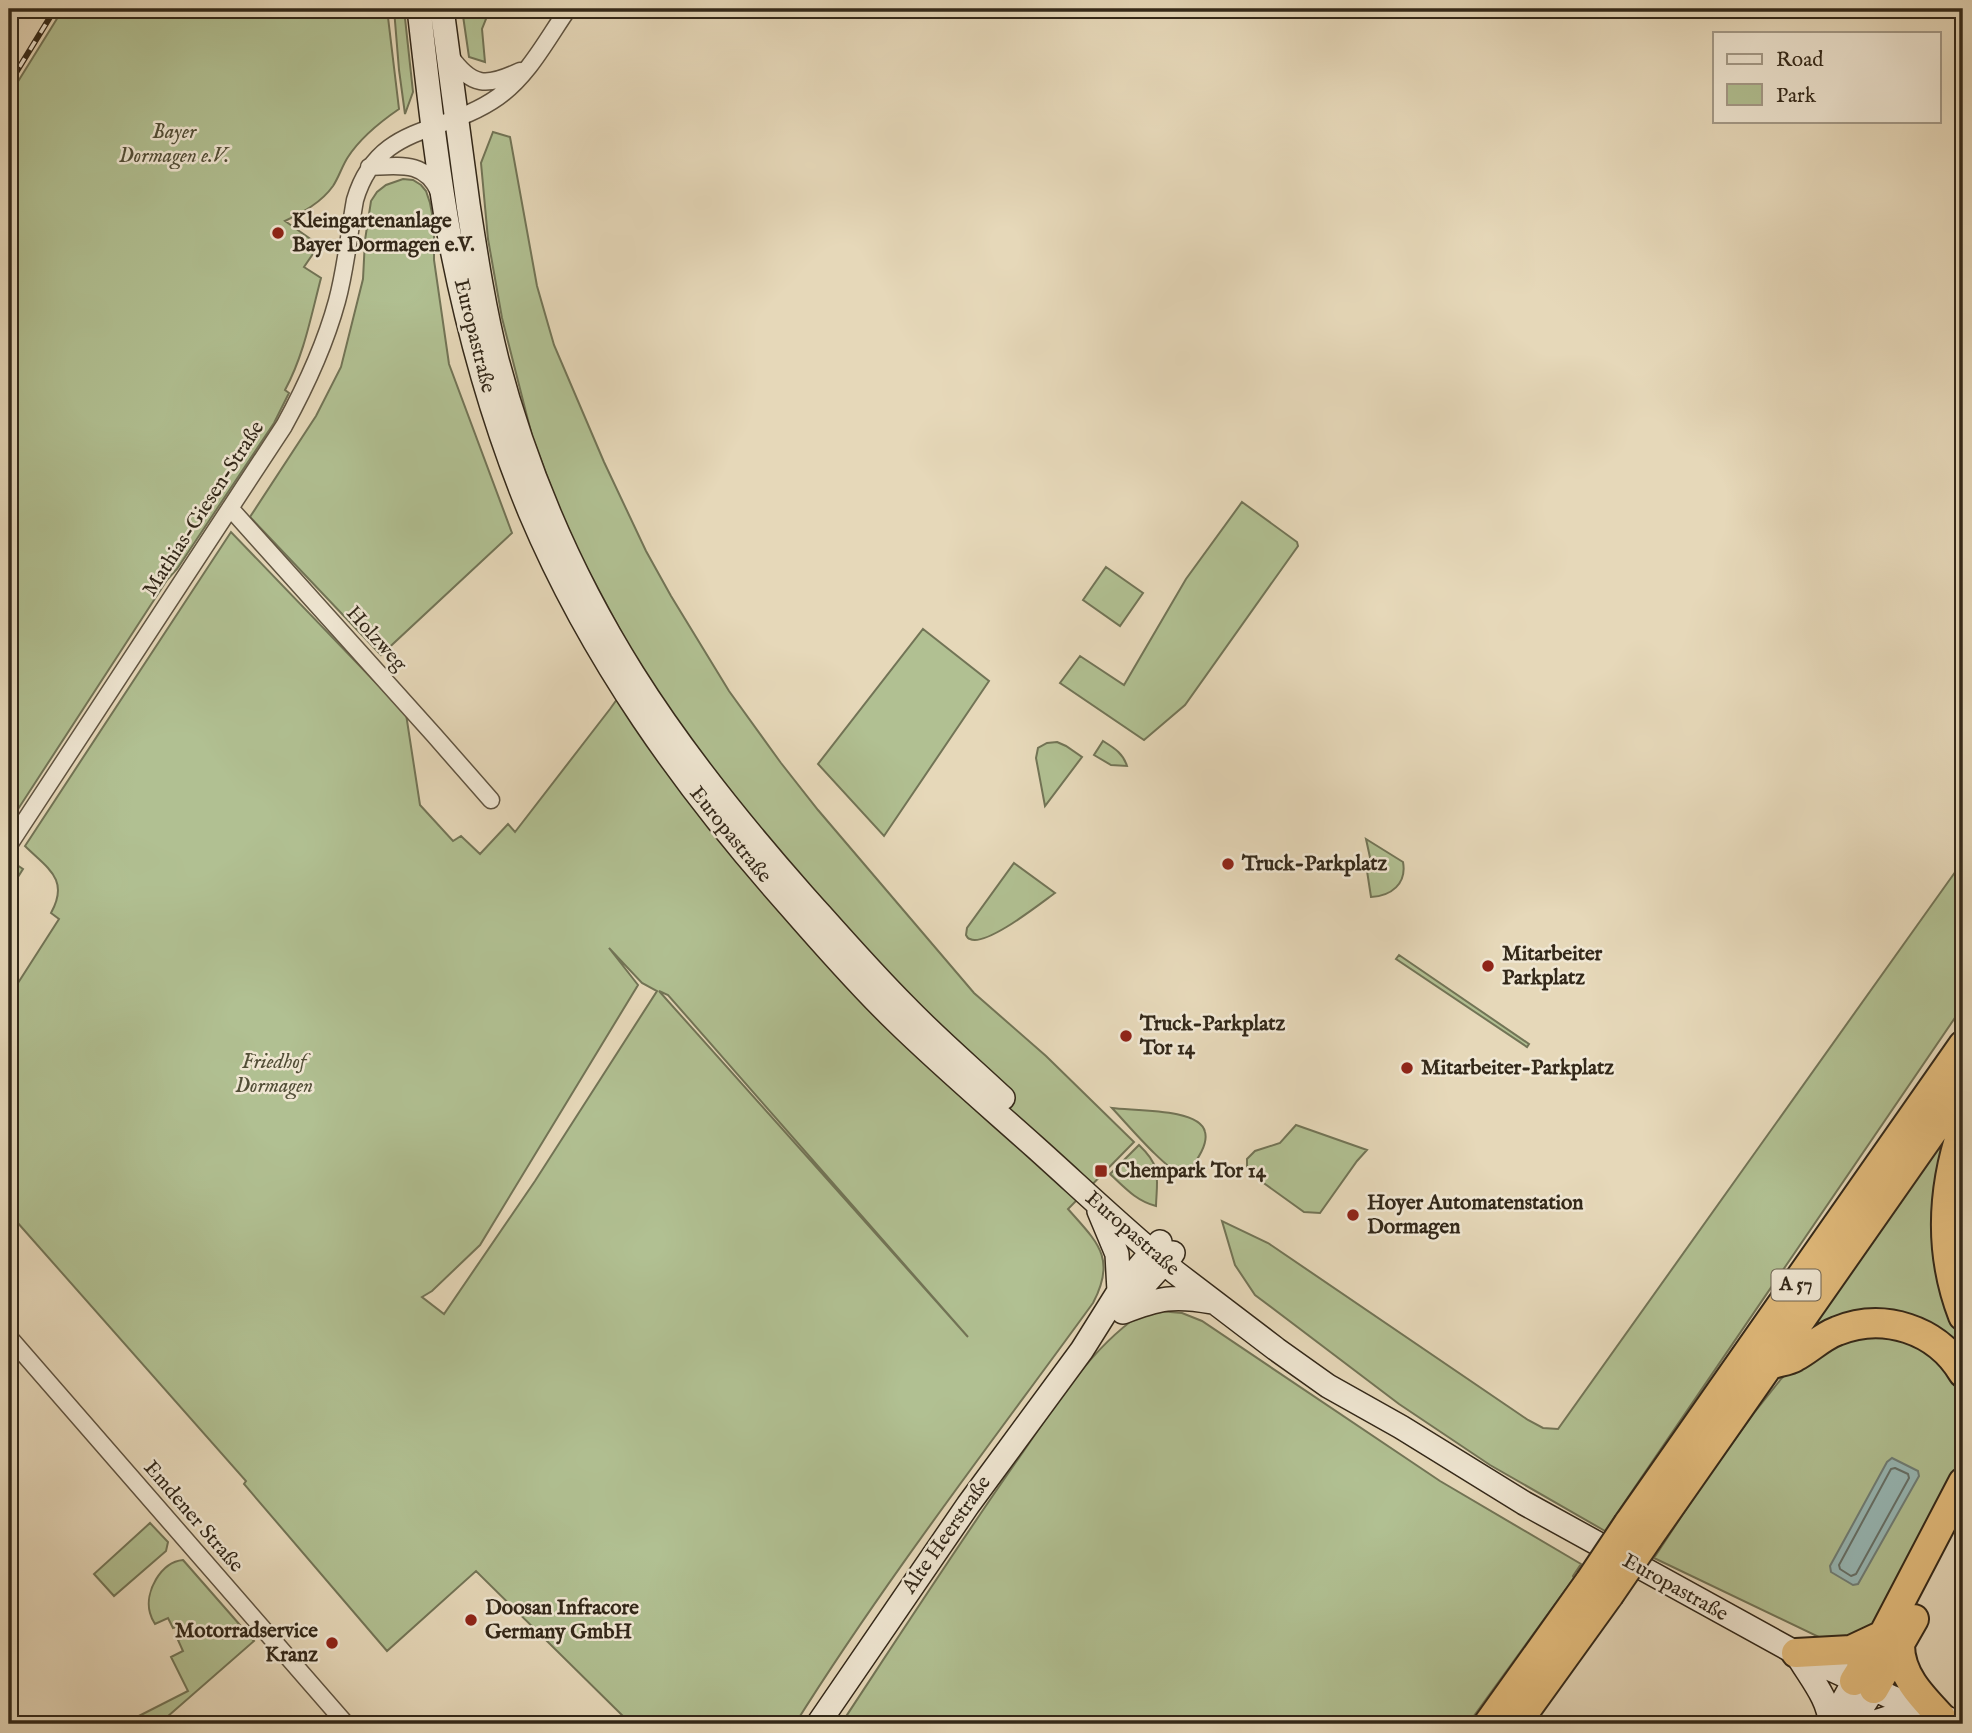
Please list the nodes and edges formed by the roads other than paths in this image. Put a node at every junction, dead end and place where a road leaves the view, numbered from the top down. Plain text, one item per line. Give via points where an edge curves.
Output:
1 (419, 9) edge
2 (442, 9) edge
3 (568, 9) edge
4 (448, 52) junction
5 (528, 67) junction
6 (456, 118) junction
7 (433, 127) junction
8 (369, 167) junction
9 (445, 207) junction
10 (230, 508) junction
11 (491, 800) dead end
12 (9, 845) edge
13 (1963, 1045) edge
14 (1963, 1088) edge
15 (1963, 1127) edge
16 (1095, 1202) junction
17 (1162, 1252) junction
18 (1119, 1291) junction
19 (1214, 1303) junction
20 (1117, 1315) junction
21 (1963, 1316) edge
22 (9, 1337) edge
23 (1082, 1350) junction
24 (1770, 1365) junction
25 (1963, 1373) edge
26 (1401, 1427) junction
27 (1963, 1482) edge
28 (1963, 1524) edge
29 (1638, 1531) junction
30 (1599, 1588) junction
31 (1892, 1640) junction
32 (1796, 1653) junction
33 (1864, 1685) junction
34 (1942, 1717) edge
35 (346, 1724) edge
36 (818, 1724) edge
37 (1488, 1724) edge
38 (1517, 1724) edge
39 (1832, 1724) edge
40 (1853, 1724) edge
41 (1869, 1724) edge

1 - 7 main road, Europastraße
2 - 4 main road, Europastraße
3 - 5 street, Mathias-Giesen-Straße
4 - 5 street via 462,73 475,80 502,79
4 - 6 main road, Europastraße
5 - 6 street, Mathias-Giesen-Straße via 497,98
6 - 7 street, Mathias-Giesen-Straße
6 - 17 main road, Europastraße via 487,320 507,393 570,560 631,672 712,787 841,938
7 - 8 street, Mathias-Giesen-Straße via 391,145
7 - 9 main road, Europastraße
8 - 9 street via 418,169 435,184
8 - 10 street, Mathias-Giesen-Straße via 355,200 337,300 315,364 284,426
9 - 16 main road, Europastraße via 473,341 529,510 584,626 646,726 761,874 893,1018
10 - 11 street, Holzweg
10 - 12 street, Mathias-Giesen-Straße
13 - 29 highway, A 57
14 - 24 highway, A 57
15 - 21 highway via 1947,1195 1946,1236 1949,1268
16 - 17 main road, Europastraße
16 - 18 main road via 1117,1254
17 - 18 main road, Alte Heerstraße
17 - 19 main road, Europastraße
17 - 20 main road, Alte Heerstraße
17 - 26 main road, Europastraße
18 - 23 main road, Alte Heerstraße
19 - 20 main road via 1183,1297 1161,1299
19 - 26 main road, Europastraße via 1328,1386
20 - 23 main road, Alte Heerstraße
22 - 35 street, Emdener Straße
23 - 36 main road, Alte Heerstraße via 1021,1430
24 - 25 highway via 1794,1358 1837,1331 1884,1323 1929,1338
24 - 29 highway, A 57
26 - 32 main road, Europastraße via 1524,1503
27 - 31 highway
28 - 31 highway
29 - 30 highway, A 57, bridge
30 - 37 highway, A 57
30 - 38 highway, A 57
31 - 32 highway via 1851,1650
31 - 33 highway
31 - 34 highway via 1916,1690
32 - 33 main road, Europastraße
32 - 39 main road via 1823,1696
33 - 34 main road, Europastraße
33 - 39 main road via 1843,1701
33 - 40 main road via 1861,1709
34 - 41 main road via 1897,1715

